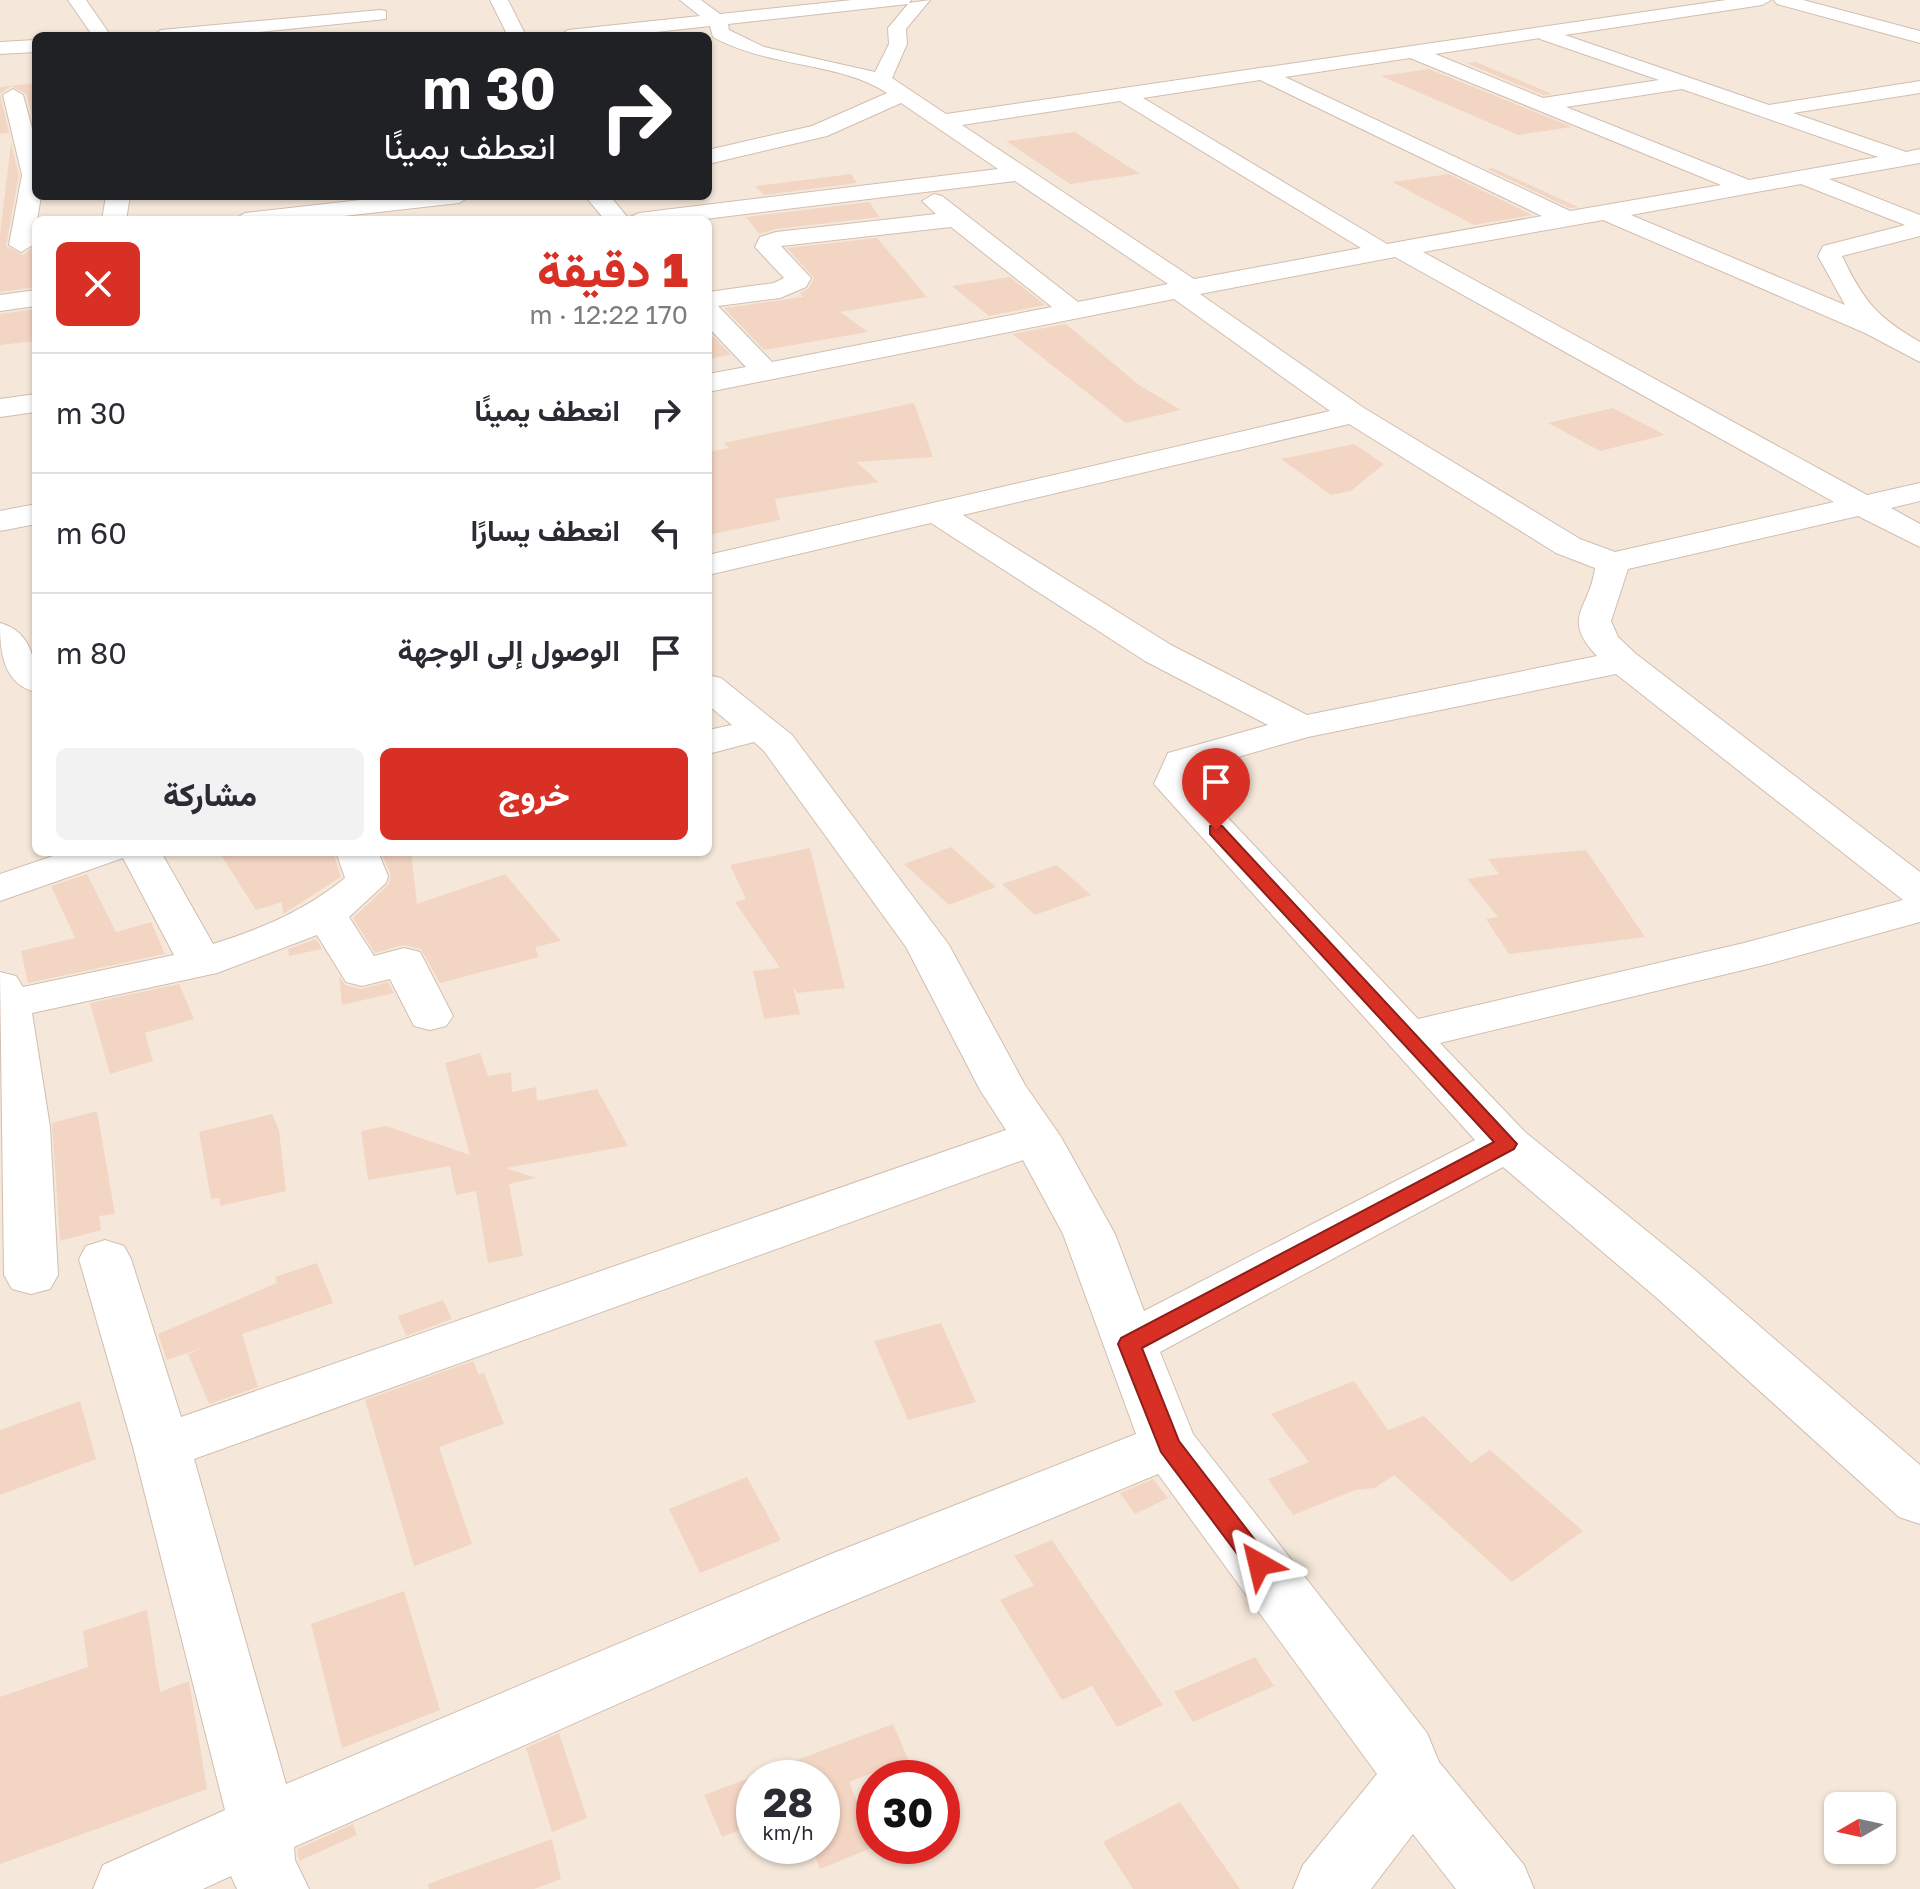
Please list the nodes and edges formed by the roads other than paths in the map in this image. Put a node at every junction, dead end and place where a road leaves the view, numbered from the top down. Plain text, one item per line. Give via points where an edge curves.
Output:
1 (77, 0) edge
2 (499, 0) edge
3 (689, 0) edge
4 (902, 0) edge
5 (921, 0) edge
6 (1762, 0) edge
7 (1783, 0) edge
8 (375, 8) edge
9 (1889, 8) dead end
10 (1841, 16) junction
11 (392, 31) dead end
12 (99, 32) edge
13 (192, 32) edge
14 (515, 32) edge
15 (716, 33) edge
16 (1540, 33) junction
17 (1920, 37) edge
18 (32, 46) edge
19 (0, 48) edge
20 (1410, 51) junction
21 (1263, 74) junction
22 (881, 80) junction
23 (1684, 82) junction
24 (1920, 87) edge
25 (1121, 93) junction
26 (16, 94) edge
27 (903, 94) junction
28 (1540, 104) junction
29 (1767, 111) junction
30 (945, 121) junction
31 (712, 156) edge
32 (1912, 158) edge
33 (32, 162) edge
34 (1021, 173) junction
35 (1801, 177) junction
36 (915, 185) junction
37 (1744, 186) junction
38 (32, 188) edge
39 (423, 200) edge
40 (600, 200) edge
41 (1605, 212) junction
42 (281, 216) edge
43 (614, 216) edge
44 (671, 216) edge
45 (955, 219) junction
46 (1567, 219) junction
47 (1920, 223) edge
48 (1920, 229) edge
49 (19, 245) edge
50 (1392, 251) junction
51 (1184, 289) junction
52 (32, 299) edge
53 (712, 299) edge
54 (0, 303) edge
55 (1073, 311) junction
56 (712, 315) edge
57 (1874, 327) junction
58 (1920, 354) edge
59 (766, 372) junction
60 (712, 382) edge
61 (32, 404) edge
62 (0, 408) edge
63 (1354, 414) junction
64 (1920, 492) edge
65 (1861, 503) junction
66 (936, 512) junction
67 (32, 515) edge
68 (0, 521) edge
69 (1920, 537) edge
70 (1612, 563) junction
71 (712, 564) edge
72 (0, 634) edge
73 (1623, 662) junction
74 (32, 676) edge
75 (712, 689) edge
76 (1302, 727) junction
77 (761, 729) junction
78 (712, 741) edge
79 (94, 856) edge
80 (142, 856) edge
81 (359, 856) edge
82 (0, 888) edge
83 (1920, 893) edge
84 (1920, 909) edge
85 (327, 916) junction
86 (201, 963) junction
87 (4, 995) edge
88 (430, 1016) dead end
89 (1407, 1036) junction
90 (1036, 1137) junction
91 (1507, 1144) junction
92 (105, 1259) dead end
93 (31, 1275) dead end
94 (1129, 1344) junction
95 (1169, 1445) junction
96 (162, 1447) junction
97 (1920, 1500) edge
98 (1413, 1781) junction
99 (269, 1857) edge
100 (128, 1889) edge
101 (1328, 1889) edge
102 (1499, 1889) edge

1 - 12 street
2 - 14 street
3 - 15 street
4 - 15 street
5 - 22 street via 897,28 898,44
6 - 16 street
7 - 10 street
8 - 11 street
8 - 13 street
9 - 10 street
10 - 17 street
15 - 22 street via 748,48
16 - 20 street
16 - 23 street
18 - 19 street
20 - 21 street
20 - 28 street
21 - 25 street
21 - 46 street
22 - 27 street
23 - 28 street
23 - 29 street
24 - 29 street
25 - 30 street
25 - 50 street
26 - 33 street
27 - 30 street
27 - 31 street via 819,131
28 - 37 street
29 - 32 street
30 - 34 street
32 - 35 street
34 - 36 street
34 - 51 street
35 - 37 street
35 - 47 street
36 - 44 street
36 - 45 street
37 - 41 street
38 - 49 street
39 - 42 street
40 - 43 street
41 - 46 street
41 - 57 street
45 - 53 street via 776,239 767,247 797,282 780,290
45 - 55 street
46 - 50 street
48 - 57 street via 1832,251 1842,282
50 - 51 street
50 - 65 street
51 - 55 street
51 - 63 street
52 - 54 street
55 - 59 street
56 - 59 street
57 - 58 street
59 - 60 street
61 - 62 street
63 - 66 street
63 - 70 street via 1568,546
64 - 65 street
65 - 69 street
65 - 70 street
66 - 71 street
66 - 76 street via 1158,653
67 - 68 street
70 - 73 street via 1612,586 1593,622 1600,640
72 - 74 street
73 - 76 street
73 - 83 street
75 - 77 street
76 - 89 street via 1182,761 1174,784
77 - 78 street
77 - 90 street via 778,743 927,945 1004,1090
79 - 82 street
80 - 86 street
81 - 85 street via 365,883
84 - 89 street via 1752,955
85 - 86 street
85 - 88 street via 362,972 404,962
86 - 87 street
87 - 93 street via 25,1127
89 - 91 street
90 - 94 street via 1089,1234
90 - 96 street
91 - 94 street
91 - 97 street via 1677,1285
92 - 96 street
94 - 95 street
95 - 98 street via 1403,1754
95 - 99 street via 992,1513
96 - 99 street
98 - 101 street
98 - 102 street
99 - 100 street

